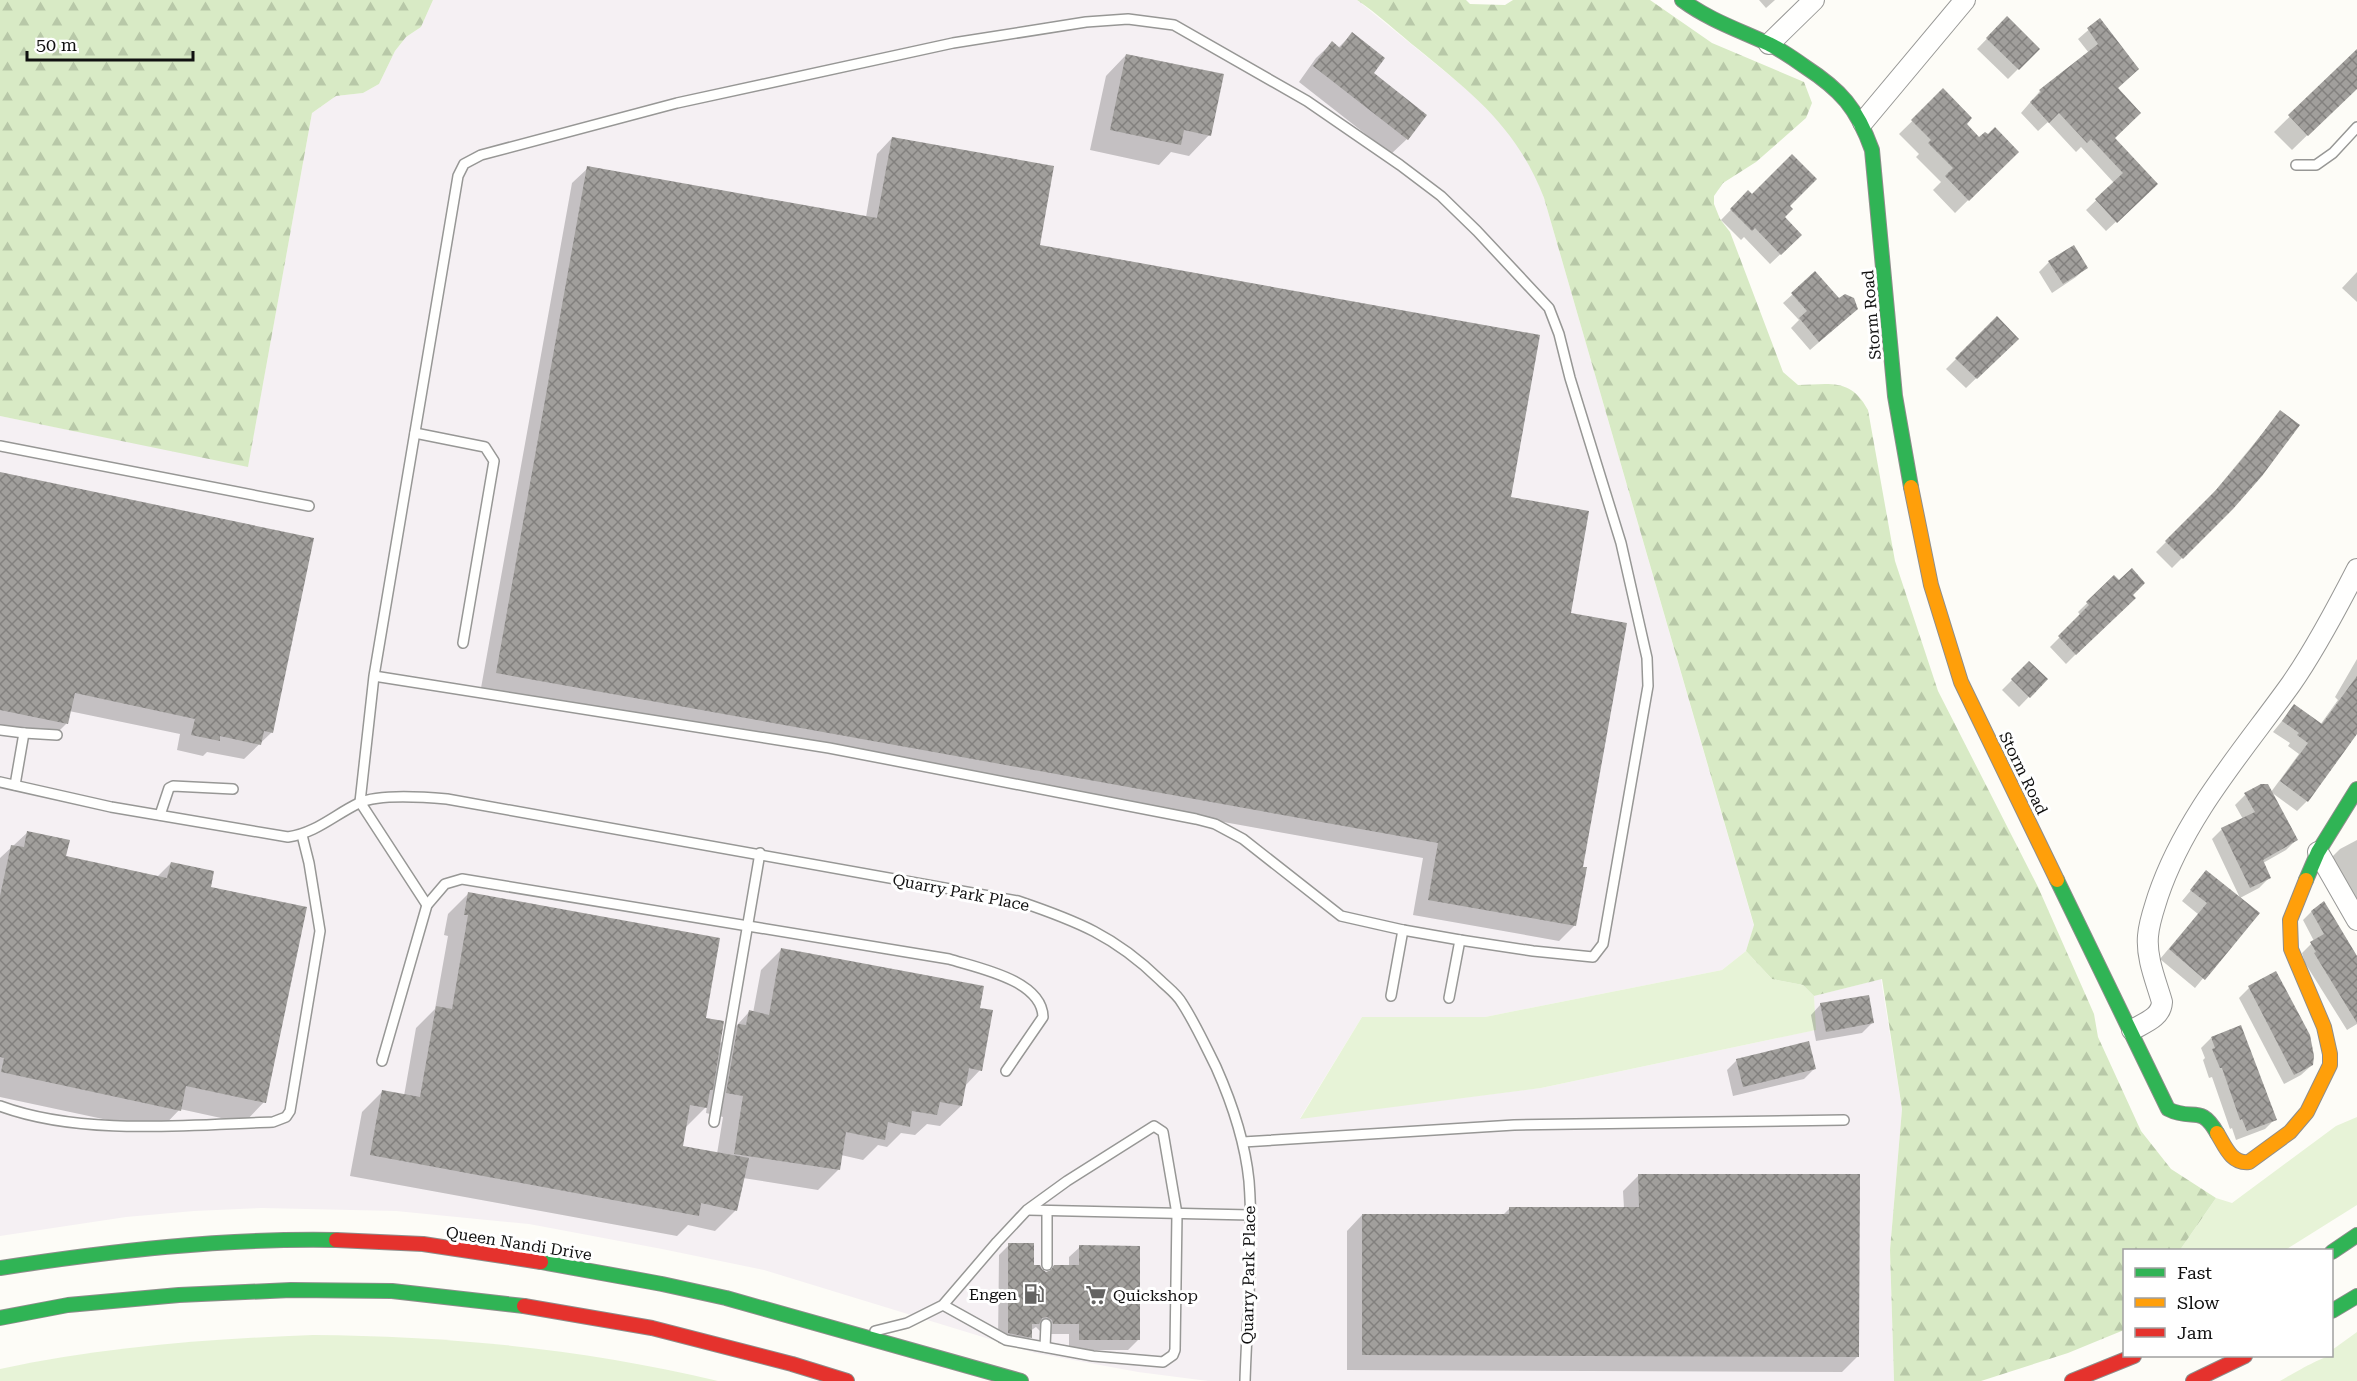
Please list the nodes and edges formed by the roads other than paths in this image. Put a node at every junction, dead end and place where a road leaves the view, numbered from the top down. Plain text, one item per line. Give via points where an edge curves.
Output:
1 (1682, 0) edge
2 (1814, 0) edge
3 (1965, 0) edge
4 (1769, 44) junction
5 (1863, 122) junction
6 (2357, 127) edge
7 (2296, 165) dead end
8 (415, 433) junction
9 (0, 446) edge
10 (309, 506) dead end
11 (2357, 569) edge
12 (463, 643) dead end
13 (374, 676) junction
14 (0, 730) edge
15 (24, 733) junction
16 (57, 735) dead end
17 (0, 782) edge
18 (15, 785) junction
19 (233, 789) dead end
20 (2357, 789) edge
21 (360, 802) junction
22 (160, 815) junction
23 (302, 836) junction
24 (2318, 852) junction
25 (760, 854) junction
26 (427, 905) junction
27 (2357, 920) edge
28 (748, 927) junction
29 (1403, 930) junction
30 (1460, 940) junction
31 (1391, 996) dead end
32 (1449, 998) dead end
33 (2132, 1030) junction
34 (382, 1061) dead end
35 (1006, 1071) dead end
36 (0, 1106) edge
37 (1844, 1120) dead end
38 (714, 1122) dead end
39 (1243, 1142) junction
40 (1027, 1210) junction
41 (1047, 1211) junction
42 (1177, 1214) junction
43 (1250, 1215) junction
44 (2357, 1235) edge
45 (2333, 1250) edge
46 (1047, 1265) dead end
47 (0, 1268) edge
48 (2357, 1296) edge
49 (943, 1305) junction
50 (2333, 1310) edge
51 (0, 1318) edge
52 (1046, 1324) dead end
53 (857, 1335) junction
54 (1045, 1347) junction
55 (2132, 1357) edge
56 (2243, 1357) edge
57 (847, 1381) edge
58 (1021, 1381) edge
59 (1245, 1381) edge
60 (2072, 1381) edge
61 (2193, 1381) edge

1 - 4 main road, Storm Road via 1716,22
2 - 4 street
3 - 5 street
4 - 5 main road, Storm Road via 1833,84 1849,99
5 - 33 main road, Storm Road via 1872,150 1895,396 1931,585 1961,682
6 - 7 lane via 2316,165
8 - 12 lane via 485,447 494,461
8 - 13 lane
8 - 30 lane via 458,176 472,159 677,103 952,42 1128,18 1174,25 1307,101 1441,196 1549,308 1559,334 1621,543 1647,658 1648,686 1599,951 1593,957
9 - 10 lane
11 - 33 street via 2292,682 2240,751 2173,859 2148,932 2148,953 2162,1008
13 - 21 lane
13 - 29 lane via 829,748 1196,819 1242,839 1341,916
14 - 15 lane
15 - 16 lane
15 - 18 lane
17 - 18 lane
18 - 22 lane
19 - 22 lane via 173,786
20 - 24 main road, Storm Road
21 - 23 lane
21 - 25 lane, Quarry Park Place via 418,796 447,799
21 - 26 lane
22 - 23 lane via 288,837
23 - 36 lane via 320,931 286,1117 273,1122 174,1126 90,1124 26,1115
24 - 27 street
24 - 33 main road, Storm Road via 2290,920 2289,935 2291,949 2324,1027 2330,1065 2307,1112 2290,1132 2249,1162 2237,1161 2209,1118 2201,1114 2180,1115 2168,1109
25 - 28 lane
25 - 39 lane, Quarry Park Place via 1018,901 1105,935 1141,962 1181,1001 1226,1090
26 - 28 lane via 445,884 470,879
26 - 34 lane
28 - 35 lane via 949,960 1014,981 1037,997 1043,1017
28 - 38 lane
29 - 30 lane
29 - 31 lane
30 - 32 lane
37 - 39 lane via 1526,1125
39 - 43 lane, Quarry Park Place
40 - 41 lane
40 - 42 lane via 1154,1126 1165,1138
40 - 49 lane
41 - 42 lane
41 - 46 lane
42 - 43 lane
42 - 54 lane via 1173,1355 1163,1362
43 - 59 lane, Quarry Park Place
44 - 45 main road
47 - 53 main road, Queen Nandi Drive via 92,1253 214,1242 412,1243 685,1288
48 - 50 main road
49 - 53 lane via 907,1323
49 - 54 lane via 996,1336
51 - 57 main road via 68,1305 179,1295 392,1291 523,1306 652,1328
52 - 54 lane
53 - 58 main road, Queen Nandi Drive
55 - 60 main road
56 - 61 main road

